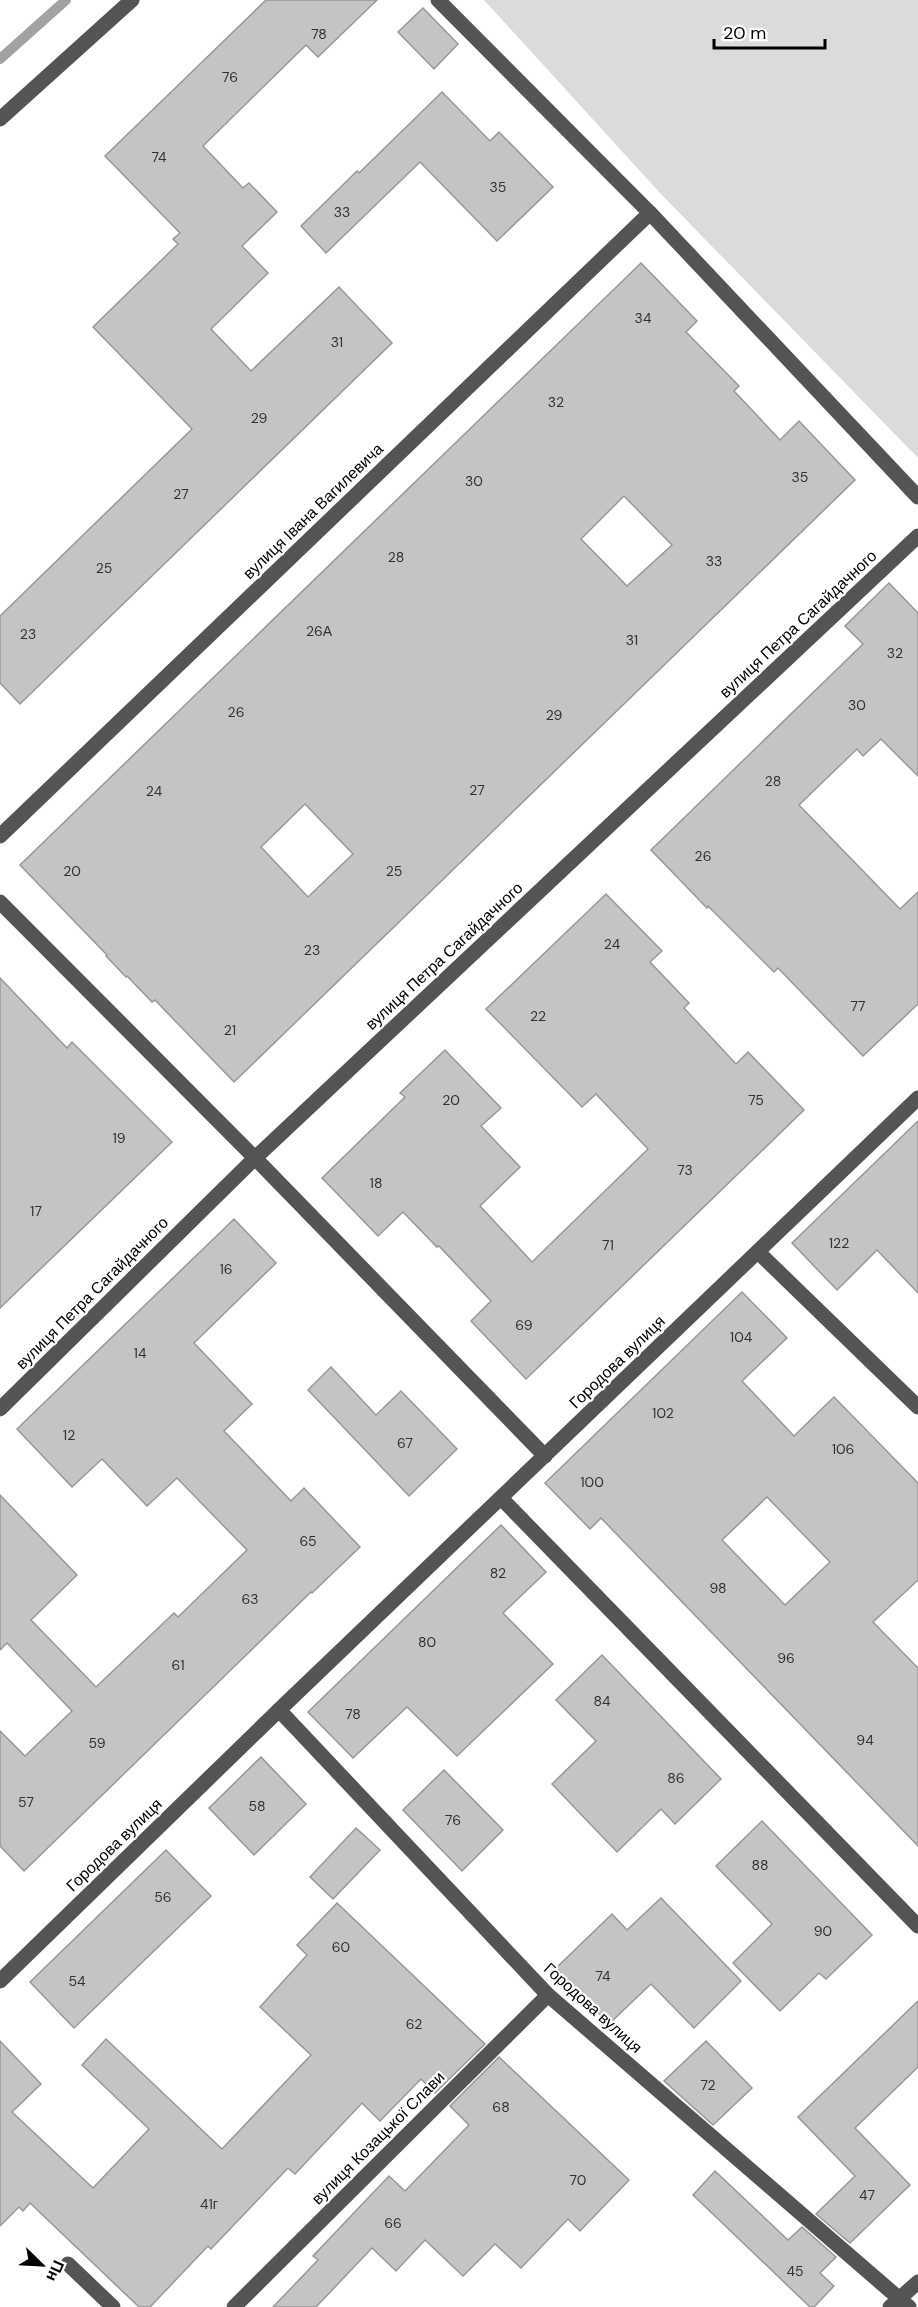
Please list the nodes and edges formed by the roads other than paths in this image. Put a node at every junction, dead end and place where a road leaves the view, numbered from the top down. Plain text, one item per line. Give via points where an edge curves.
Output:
1 (132, 0) edge
2 (438, 0) edge
3 (0, 119) edge
4 (651, 213) junction
5 (918, 497) edge
6 (918, 536) edge
7 (0, 836) edge
8 (0, 902) edge
9 (918, 1098) edge
10 (255, 1158) junction
11 (758, 1252) junction
12 (918, 1407) edge
13 (0, 1409) edge
14 (545, 1456) junction
15 (501, 1498) junction
16 (279, 1710) junction
17 (918, 1926) edge
18 (0, 1981) edge
19 (548, 1995) junction
20 (68, 2264) dead end
21 (918, 2282) edge
22 (899, 2304) edge
23 (113, 2307) edge
24 (234, 2307) edge

1 - 3 street
2 - 4 street
4 - 5 street
4 - 7 street, вулиця Івана Вагилевича
6 - 10 street, вулиця Петра Сагайдачного
8 - 10 street
9 - 11 street, Городова вулиця
10 - 13 street, вулиця Петра Сагайдачного
10 - 14 street
11 - 12 street
11 - 14 street, Городова вулиця
14 - 15 street, Городова вулиця
15 - 16 street, Городова вулиця
15 - 17 street
16 - 18 street, Городова вулиця
16 - 19 street, Городова вулиця
19 - 22 street, Городова вулиця
19 - 24 street, вулиця Козацької Слави
20 - 23 street
21 - 22 street

